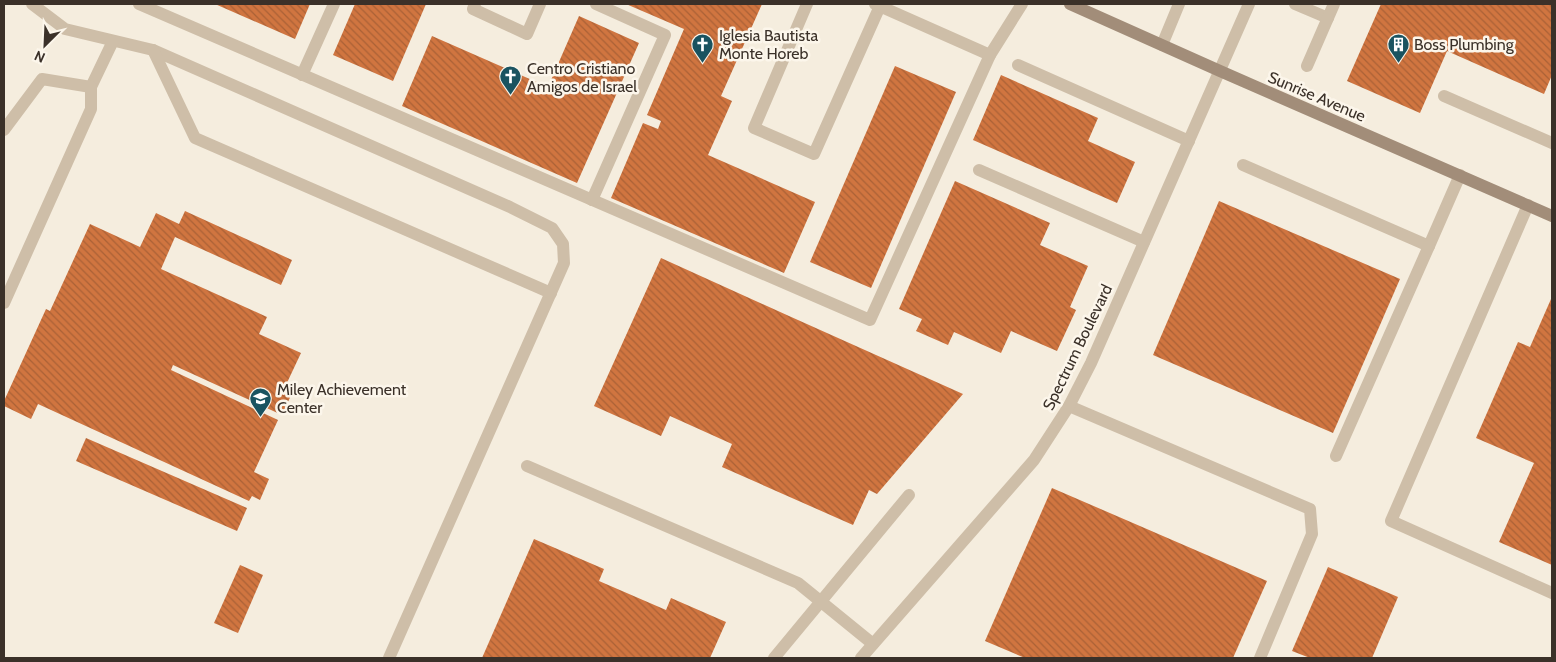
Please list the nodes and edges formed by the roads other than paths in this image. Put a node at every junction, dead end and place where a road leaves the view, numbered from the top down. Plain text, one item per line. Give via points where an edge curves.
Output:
1 (32, 4) edge
2 (139, 4) edge
3 (334, 4) edge
4 (475, 4) edge
5 (540, 4) edge
6 (596, 4) edge
7 (807, 4) edge
8 (1022, 4) edge
9 (1070, 4) edge
10 (1179, 4) edge
11 (1249, 4) edge
12 (1295, 4) edge
13 (1334, 4) edge
14 (878, 5) edge
15 (1328, 18) junction
16 (114, 40) junction
17 (1162, 45) junction
18 (153, 50) junction
19 (990, 55) junction
20 (1018, 65) dead end
21 (1307, 66) dead end
22 (1220, 71) junction
23 (302, 75) junction
24 (91, 87) junction
25 (1444, 96) dead end
26 (4, 130) edge
27 (1189, 141) junction
28 (1552, 143) edge
29 (1243, 164) dead end
30 (980, 170) dead end
31 (1460, 175) junction
32 (592, 200) junction
33 (1528, 205) junction
34 (1552, 216) edge
35 (1144, 242) junction
36 (1429, 246) junction
37 (550, 293) junction
38 (4, 303) edge
39 (1069, 406) junction
40 (1336, 456) dead end
41 (527, 466) dead end
42 (909, 495) dead end
43 (1552, 593) edge
44 (822, 602) junction
45 (873, 644) junction
46 (389, 658) edge
47 (774, 658) edge
48 (861, 658) edge
49 (1260, 658) edge

1 - 16 street via 65,29
2 - 23 street
3 - 23 street
4 - 5 street via 473,9 527,34
6 - 32 street via 665,35
7 - 14 street via 754,128 814,154
8 - 19 street
9 - 17 street, Sunrise Avenue
10 - 17 street
11 - 22 street, Spectrum Boulevard
12 - 15 street
13 - 15 street
14 - 19 street
15 - 21 street
16 - 18 street
16 - 24 street
17 - 22 street, Sunrise Avenue
18 - 37 street via 195,138
18 - 37 street via 552,228 563,244 564,263
19 - 32 street via 870,320
20 - 27 street
22 - 27 street, Spectrum Boulevard
22 - 31 street, Sunrise Avenue
23 - 32 street
24 - 26 street via 42,79
24 - 38 street via 91,109
25 - 28 street
27 - 35 street, Spectrum Boulevard
29 - 36 street
30 - 35 street
31 - 33 street, Sunrise Avenue
31 - 36 street
33 - 34 street, Sunrise Avenue
33 - 43 street via 1391,521
35 - 39 street, Spectrum Boulevard
36 - 40 street
37 - 46 street
39 - 45 street, Spectrum Boulevard via 1034,460
39 - 49 street via 1310,508 1312,534
41 - 44 street via 798,583
42 - 44 street
44 - 45 street
44 - 47 street
45 - 48 street, Spectrum Boulevard

